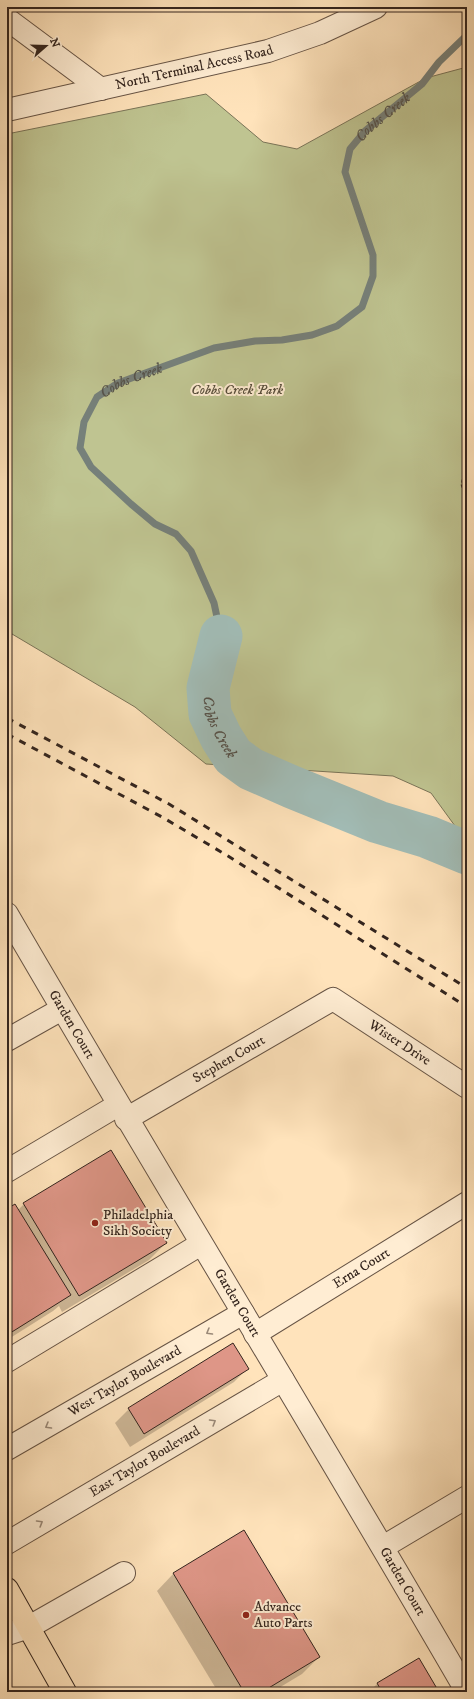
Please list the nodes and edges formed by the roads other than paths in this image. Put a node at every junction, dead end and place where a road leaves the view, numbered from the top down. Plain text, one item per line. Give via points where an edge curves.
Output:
1 (376, 7) edge
2 (7, 19) edge
3 (101, 89) junction
4 (11, 106) edge
5 (7, 914) edge
6 (333, 999) joint
7 (62, 1009) junction
8 (10, 1033) edge
9 (467, 1087) edge
10 (122, 1112) junction
11 (7, 1171) edge
12 (467, 1203) edge
13 (201, 1244) junction
14 (243, 1313) junction
15 (255, 1334) junction
16 (7, 1361) edge
17 (283, 1380) junction
18 (7, 1449) edge
19 (467, 1497) edge
20 (7, 1543) edge
21 (383, 1547) junction
22 (124, 1573) dead end
23 (7, 1589) edge
24 (29, 1627) junction
25 (7, 1634) edge
26 (7, 1649) edge
27 (64, 1692) edge
28 (467, 1692) edge

1 - 3 street, North Terminal Access Road via 320,33 275,49
2 - 3 street
3 - 4 street, North Terminal Access Road
5 - 7 street, Garden Court
6 - 9 street, Wister Drive
6 - 10 street, Stephen Court
7 - 8 street
7 - 10 street, Garden Court
10 - 11 street, Stephen Court
10 - 13 street, Garden Court
12 - 15 street, Erna Court
13 - 14 street, Garden Court
13 - 16 street
14 - 15 street, Garden Court
14 -> 18 street, West Taylor Boulevard
15 - 17 street, Garden Court
20 -> 17 street, East Taylor Boulevard
17 - 21 street, Garden Court
19 - 21 street
21 - 28 street, Garden Court
22 - 24 street
23 - 24 main road
24 - 25 street
24 - 26 street
24 - 27 main road

